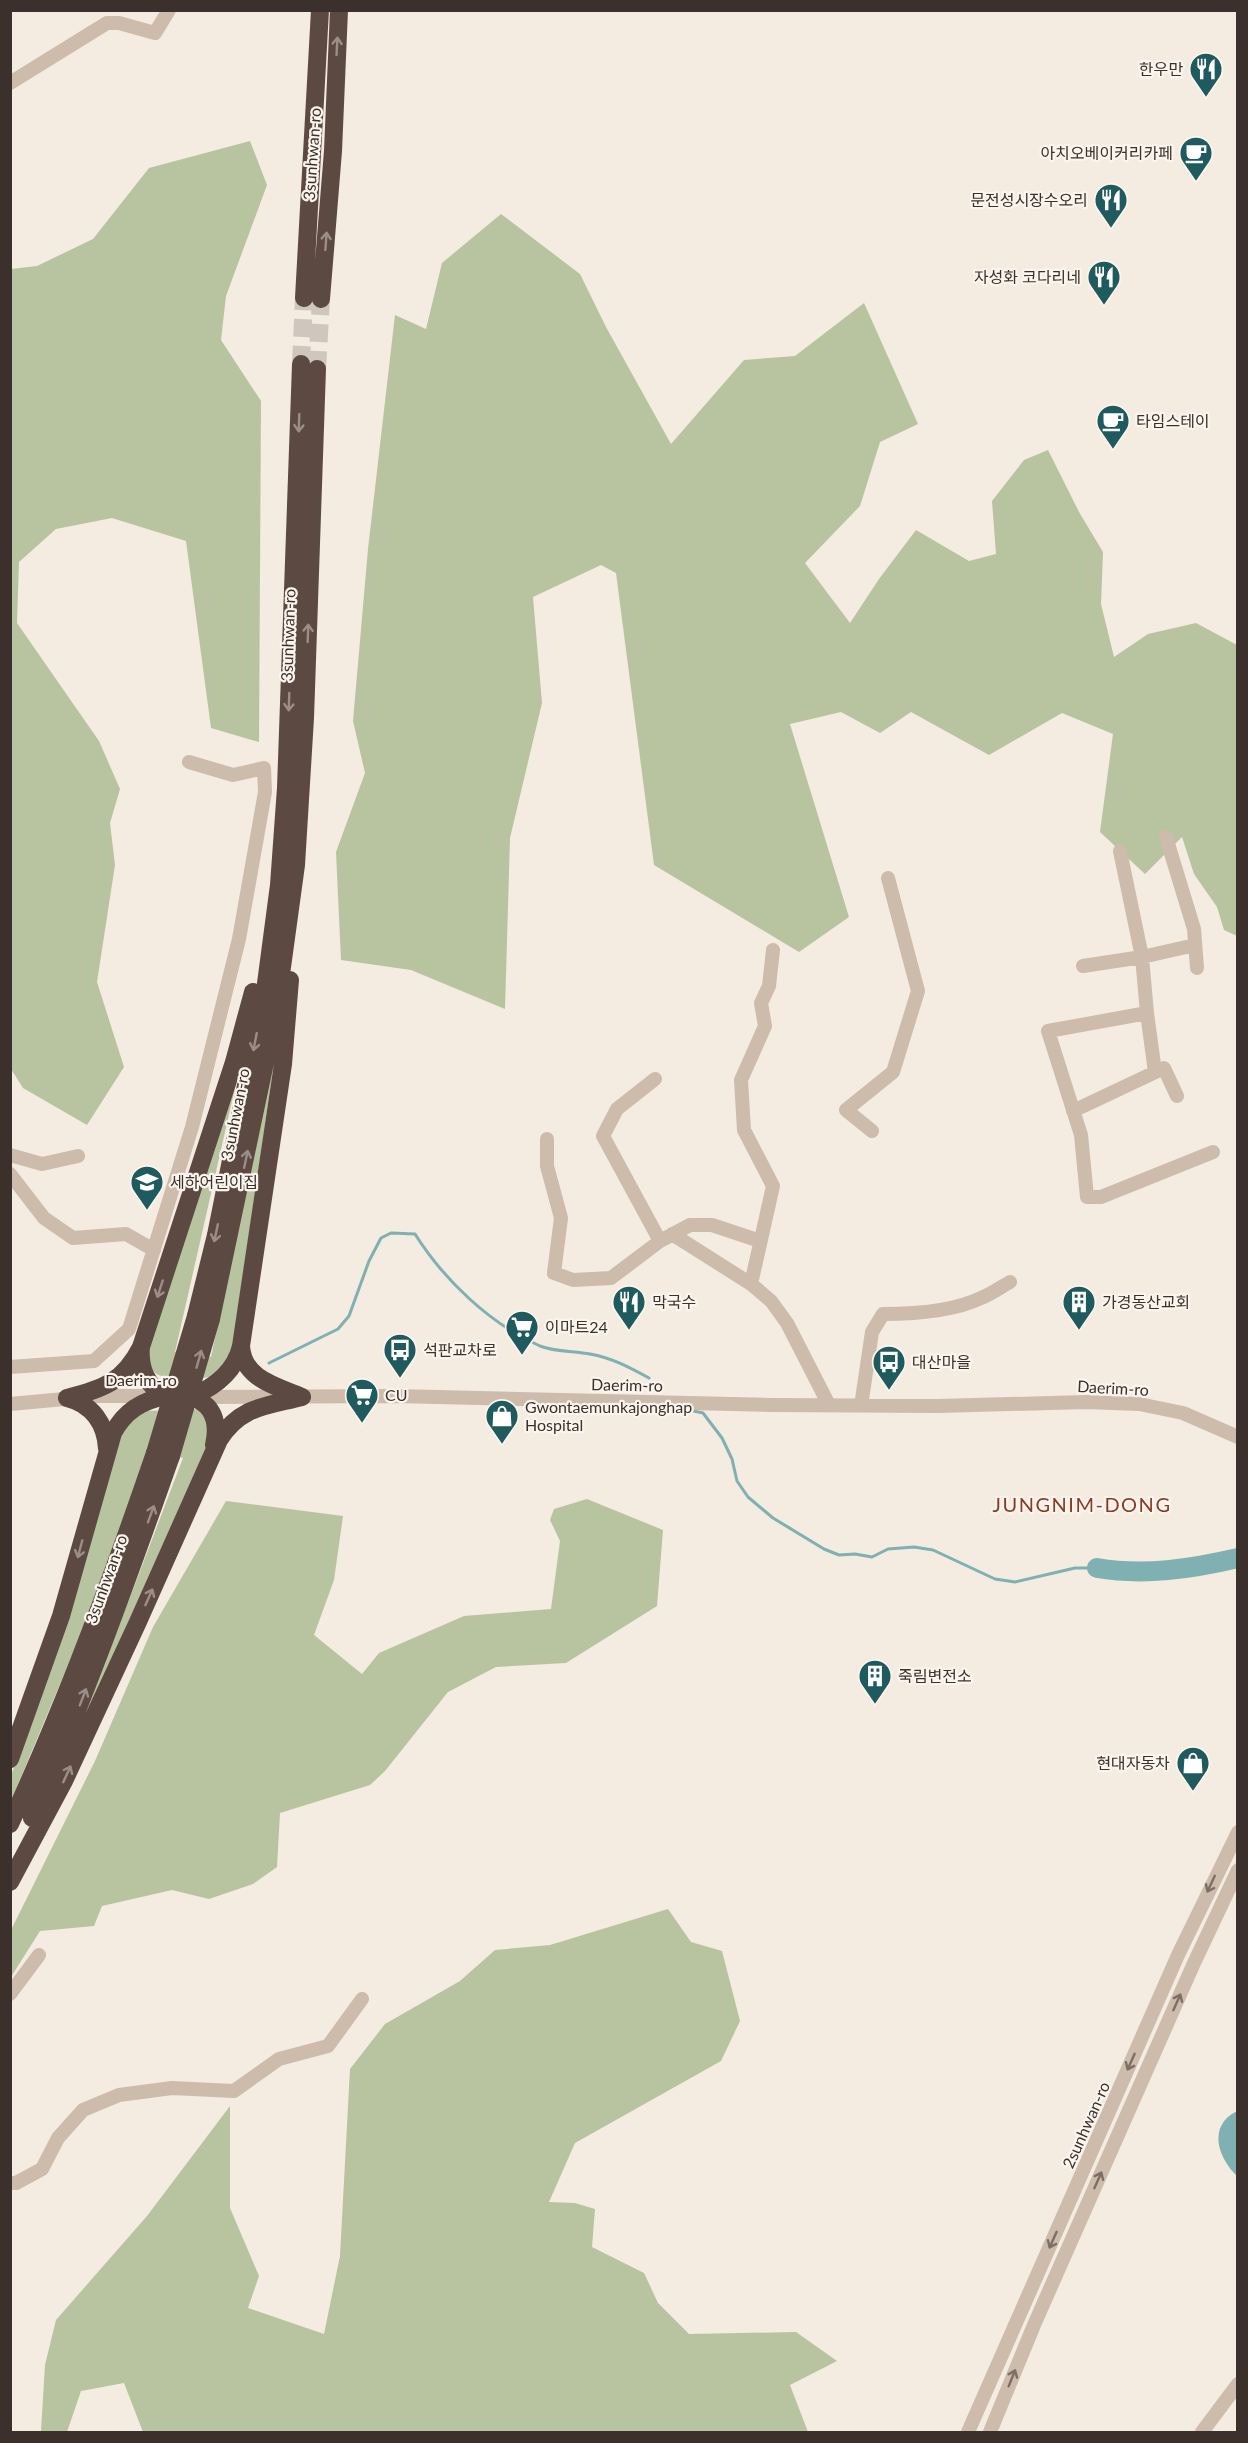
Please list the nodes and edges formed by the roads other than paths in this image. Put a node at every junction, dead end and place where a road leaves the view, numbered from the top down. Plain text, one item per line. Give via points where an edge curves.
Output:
1 (169, 10) edge
2 (320, 10) edge
3 (339, 10) edge
4 (10, 83) edge
5 (189, 762) dead end
6 (300, 798) junction
7 (283, 828) junction
8 (1166, 837) dead end
9 (1120, 851) dead end
10 (888, 878) dead end
11 (1195, 945) junction
12 (773, 950) dead end
13 (1142, 957) junction
14 (1083, 966) dead end
15 (1197, 968) dead end
16 (1147, 1013) junction
17 (1155, 1072) junction
18 (655, 1079) dead end
19 (1177, 1096) dead end
20 (1073, 1111) junction
21 (872, 1131) dead end
22 (547, 1139) dead end
23 (1213, 1152) dead end
24 (10, 1155) edge
25 (78, 1156) dead end
26 (10, 1174) edge
27 (672, 1234) junction
28 (660, 1241) junction
29 (760, 1241) junction
30 (154, 1250) junction
31 (1010, 1282) dead end
32 (751, 1284) junction
33 (204, 1317) junction
34 (241, 1346) junction
35 (141, 1347) junction
36 (10, 1367) edge
37 (166, 1396) junction
38 (191, 1397) junction
39 (302, 1397) junction
40 (68, 1398) junction
41 (10, 1404) edge
42 (829, 1406) junction
43 (861, 1406) junction
44 (1238, 1437) edge
45 (213, 1450) junction
46 (107, 1452) junction
47 (163, 1455) junction
48 (10, 1759) edge
49 (10, 1824) edge
50 (1238, 1832) edge
51 (10, 1866) edge
52 (1238, 1870) edge
53 (10, 1882) edge
54 (39, 1955) dead end
55 (10, 1994) edge
56 (362, 1999) dead end
57 (10, 2183) edge
58 (1238, 2384) edge
59 (968, 2433) edge
60 (990, 2433) edge
61 (1202, 2433) edge

1 - 4 street via 155,33 107,23
2 -> 3 highway, 3sunhwan-ro via 313,299 333,151
5 - 30 street via 233,775 264,768 265,792 239,939 192,1127
6 -> 7 highway, 3sunhwan-ro via 305,718 309,367
33 -> 6 highway, 3sunhwan-ro via 249,1144 282,967 296,865
6 - 34 highway via 288,1019
7 -> 33 highway, 3sunhwan-ro via 265,992 216,1234
7 -> 35 highway via 258,969 237,1052
8 - 11 street via 1194,929
9 - 13 street
10 - 21 street via 918,991 893,1072 846,1110
11 - 13 street
11 - 15 street
12 - 29 street via 769,986 761,1003 765,1026 741,1080 744,1130 772,1186
13 - 14 street
13 - 16 street
16 - 17 street
16 - 20 street via 1048,1031
17 - 19 street via 1164,1068
17 - 20 street
18 - 28 street via 617,1109 603,1136
20 - 23 street via 1081,1135 1087,1197 1101,1197
22 - 28 street via 547,1166 561,1218 554,1273 573,1280 611,1278
24 - 25 street via 42,1164
26 - 30 street via 44,1218 74,1238 126,1234
27 - 28 street
27 - 29 street via 690,1225 712,1225
27 - 32 street
29 - 32 street
30 - 36 street via 129,1329 94,1361
31 - 43 street via 980,1299 919,1314 883,1314 872,1332
32 - 42 street via 788,1323
33 - 47 highway, 3sunhwan-ro, bridge
34 - 38 highway via 238,1358 225,1375
34 - 39 highway via 251,1372
35 - 37 highway via 148,1381
35 - 40 highway via 113,1383
37 - 38 street, Daerim-ro
37 - 40 street, Daerim-ro
37 - 46 highway via 127,1413 113,1433
38 - 39 street, Daerim-ro
38 - 45 highway via 205,1403 214,1415
39 - 42 street, Daerim-ro
39 - 45 highway via 243,1413 226,1429
40 - 41 street, Daerim-ro
40 - 46 highway via 81,1403 97,1418 105,1431
42 - 43 street, Daerim-ro
43 - 44 street, Daerim-ro via 1139,1404 1183,1413
53 -> 45 highway via 64,1781
46 -> 48 highway via 62,1616
47 - 49 highway, 3sunhwan-ro
51 -> 47 highway, 3sunhwan-ro via 58,1760 117,1610
50 -> 59 street, 2sunhwan-ro via 1178,1955
60 -> 52 street, 2sunhwan-ro via 1034,2325
54 - 55 street
56 - 57 street via 328,2046 279,2059 234,2091 171,2088 119,2094 83,2110 58,2138 42,2169
58 - 61 street

